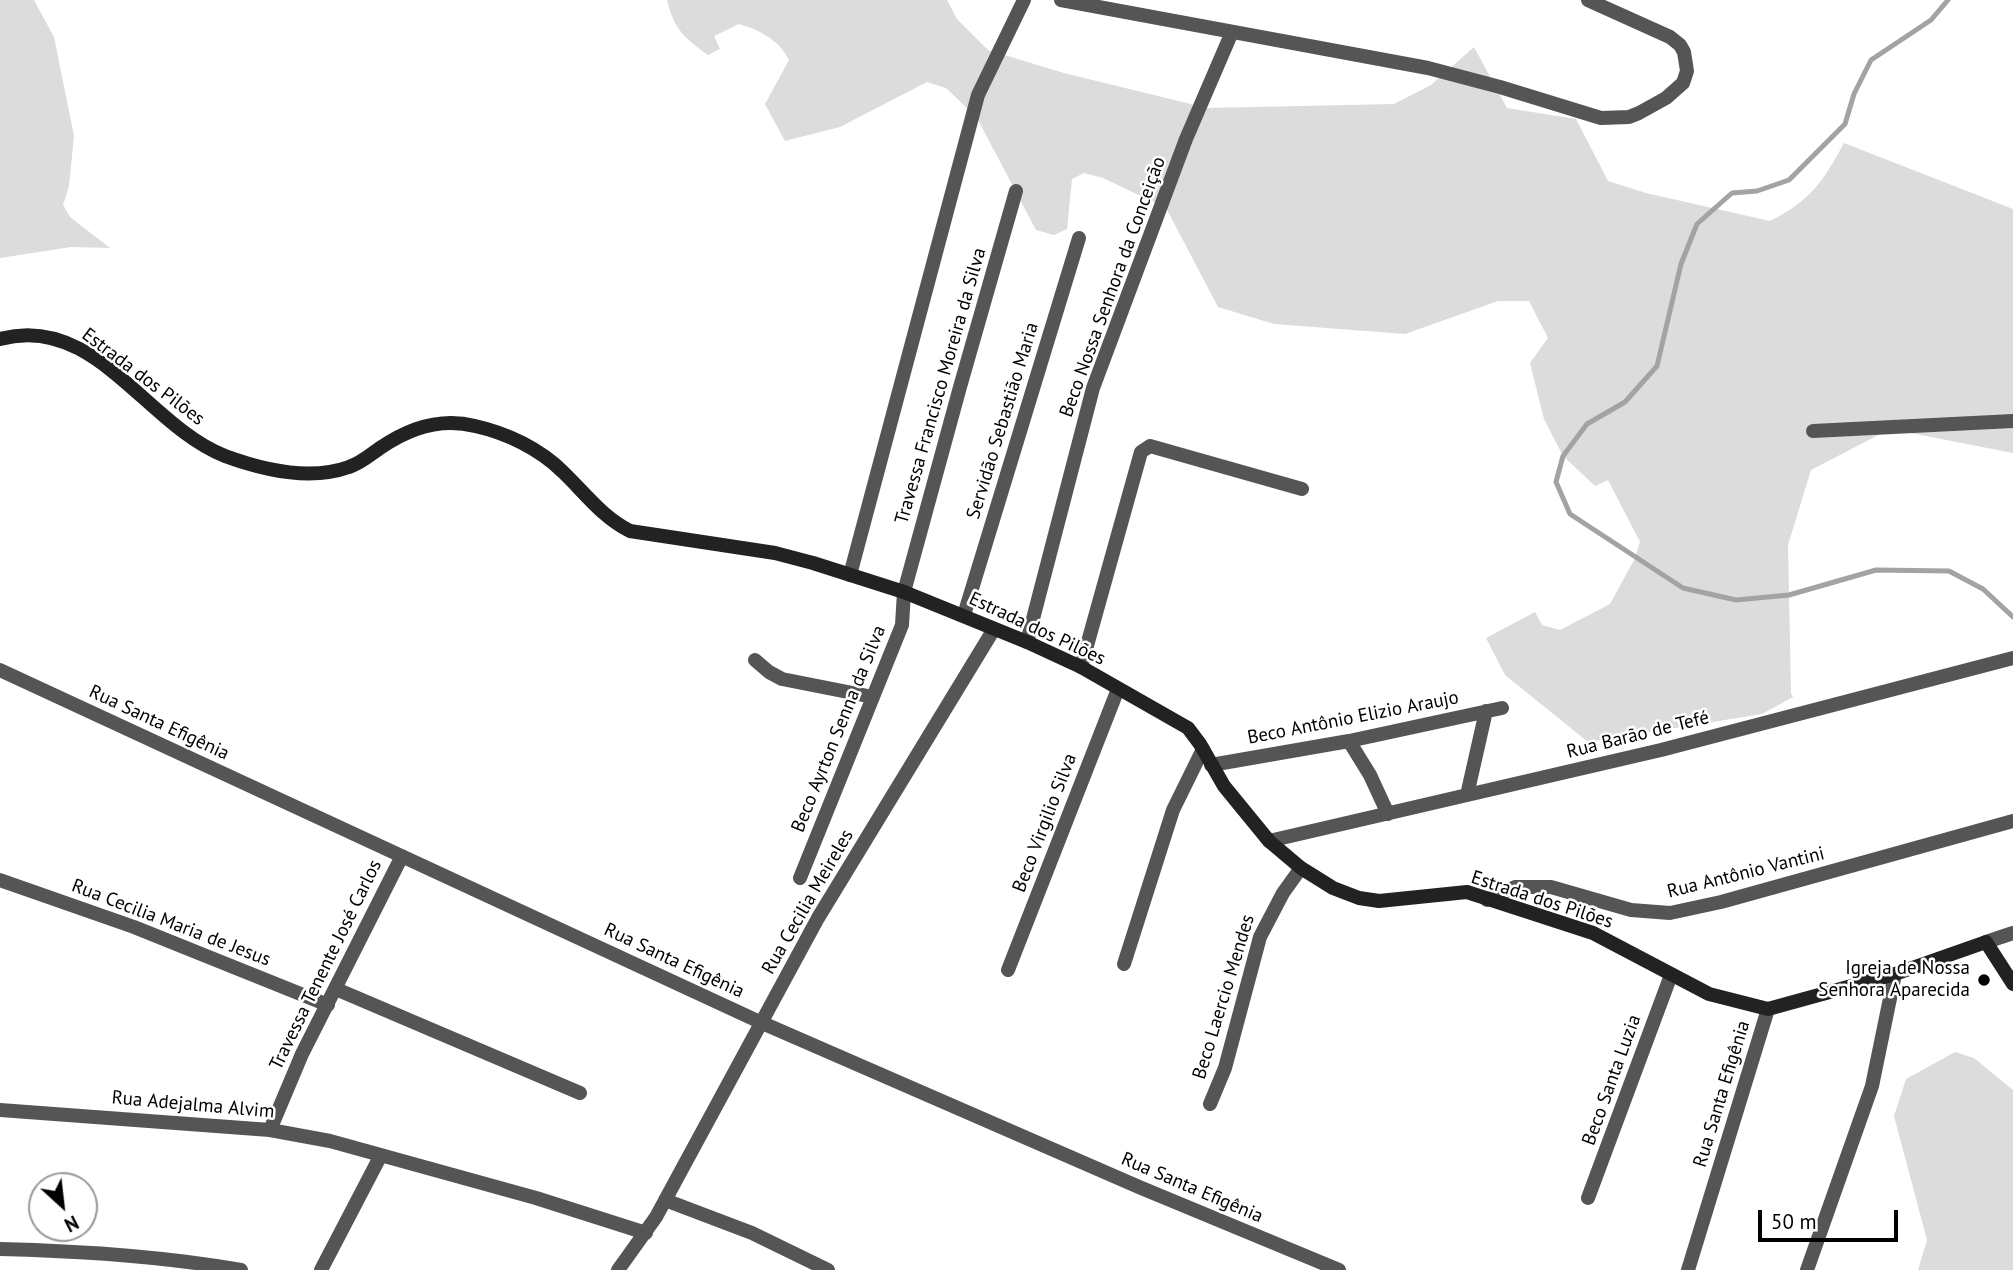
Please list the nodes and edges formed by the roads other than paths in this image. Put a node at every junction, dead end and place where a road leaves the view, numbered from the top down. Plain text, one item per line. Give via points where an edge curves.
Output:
1 (1024, 0) edge
2 (1061, 0) edge
3 (1588, 0) edge
4 (1232, 32) junction
5 (1016, 191) dead end
6 (1079, 237) dead end
7 (0, 339) edge
8 (2013, 421) edge
9 (1813, 430) dead end
10 (1302, 489) dead end
11 (850, 575) junction
12 (904, 592) junction
13 (964, 615) junction
14 (994, 629) junction
15 (1027, 642) junction
16 (2013, 658) edge
17 (755, 660) dead end
18 (1081, 667) junction
19 (0, 670) edge
20 (1118, 689) junction
21 (873, 697) junction
22 (1502, 708) dead end
23 (1486, 711) junction
24 (1349, 741) junction
25 (1203, 749) junction
26 (1211, 765) junction
27 (1467, 796) junction
28 (1388, 814) junction
29 (2013, 821) edge
30 (1269, 841) junction
31 (402, 856) junction
32 (1301, 868) junction
33 (800, 878) dead end
34 (0, 880) edge
35 (1487, 900) junction
36 (2013, 933) edge
37 (1986, 942) junction
38 (1124, 964) dead end
39 (1008, 970) dead end
40 (1895, 974) junction
41 (1671, 975) junction
42 (2013, 984) edge
43 (337, 989) junction
44 (328, 1005) junction
45 (1768, 1009) junction
46 (760, 1022) junction
47 (580, 1093) dead end
48 (1210, 1104) dead end
49 (0, 1110) edge
50 (270, 1130) junction
51 (381, 1155) junction
52 (1588, 1198) dead end
53 (665, 1200) junction
54 (646, 1233) junction
55 (0, 1249) edge
56 (241, 1270) edge
57 (321, 1270) edge
58 (618, 1270) edge
59 (828, 1270) edge
60 (1339, 1270) edge
61 (1688, 1270) edge
62 (1807, 1270) edge

1 - 11 street via 978,95
2 - 4 street
3 - 4 street via 1671,37 1686,60 1684,83 1639,113 1601,118 1428,68
4 - 15 street, Beco Nossa Senhora da Conceição via 1186,139 1093,388
5 - 12 street, Travessa Francisco Moreira da Silva
6 - 13 street, Servidão Sebastião Maria
7 - 11 street, Estrada dos Pilões via 43,334 74,345 195,441 256,465 313,475 350,467 400,435 427,425 475,426 543,454 612,522 629,531 775,553
8 - 9 street
10 - 18 street via 1150,446 1141,452
11 - 12 street, Estrada dos Pilões
12 - 13 street, Estrada dos Pilões
12 - 21 street, Beco Ayrton Senna da Silva via 902,625
13 - 14 street, Estrada dos Pilões
14 - 15 street, Estrada dos Pilões
14 - 46 street, Rua Cecilia Meireles
15 - 18 street, Estrada dos Pilões
16 - 27 street, Rua Barão de Tefé
17 - 21 street via 782,679
18 - 20 street, Estrada dos Pilões
19 - 31 street, Rua Santa Efigênia
20 - 25 street, Estrada dos Pilões via 1179,721
20 - 39 street, Beco Virgilio Silva
21 - 33 street, Beco Ayrton Senna da Silva
22 - 23 street, Beco Antônio Elizio Araujo
23 - 24 street, Beco Antônio Elizio Araujo
23 - 27 street
24 - 26 street, Beco Antônio Elizio Araujo
24 - 28 street
25 - 26 street, Estrada dos Pilões
25 - 38 street via 1173,810
26 - 30 street, Estrada dos Pilões
27 - 28 street, Rua Barão de Tefé
28 - 30 street, Rua Barão de Tefé
29 - 35 street, Rua Antônio Vantini via 1670,913 1631,910 1551,887 1515,887
30 - 32 street, Estrada dos Pilões
31 - 43 street, Travessa Tenente José Carlos
31 - 46 street, Rua Santa Efigênia
32 - 35 street, Estrada dos Pilões via 1359,898 1379,901 1467,892
32 - 48 street, Beco Laercio Mendes via 1276,903 1260,937 1225,1068
34 - 44 street, Rua Cecilia Maria de Jesus via 134,927
35 - 41 street, Estrada dos Pilões via 1593,933
36 - 37 street
37 - 40 street, Estrada dos Pilões
37 - 42 street
40 - 45 street, Estrada dos Pilões
40 - 62 street via 1872,1086
41 - 45 street, Estrada dos Pilões via 1709,994
41 - 52 street, Beco Santa Luzia
43 - 44 street, Travessa Tenente José Carlos
43 - 47 street
44 - 50 street, Travessa Tenente José Carlos
45 - 61 street, Rua Santa Efigênia
46 - 53 street, Rua Cecilia Meireles
46 - 60 street, Rua Santa Efigênia
49 - 50 street, Rua Adejalma Alvim
50 - 51 street, Rua Adejalma Alvim
51 - 54 street, Rua Adejalma Alvim
51 - 57 street
53 - 54 street, Rua Cecilia Meireles
53 - 59 street via 752,1233
54 - 58 street, Rua Cecilia Meireles
55 - 56 street via 71,1251

